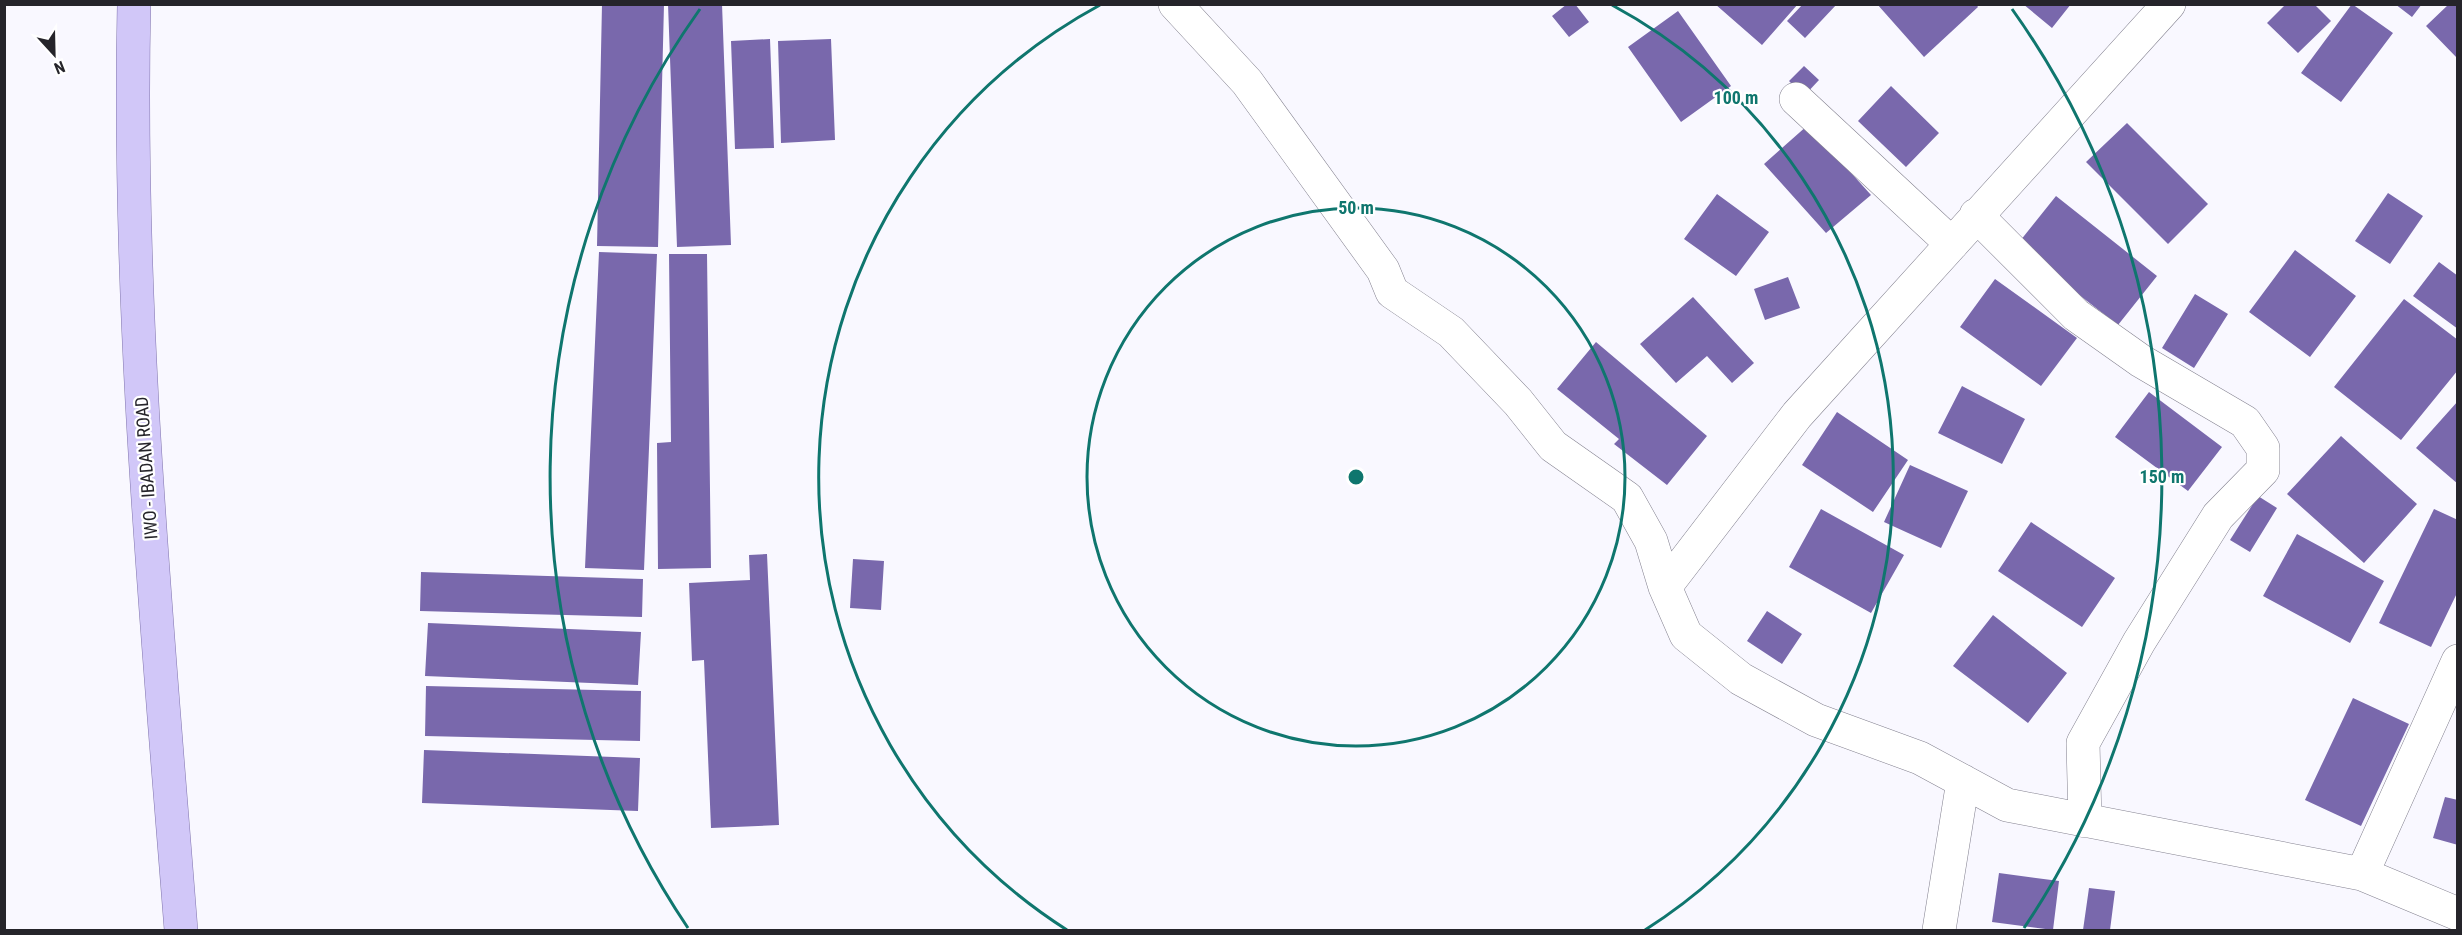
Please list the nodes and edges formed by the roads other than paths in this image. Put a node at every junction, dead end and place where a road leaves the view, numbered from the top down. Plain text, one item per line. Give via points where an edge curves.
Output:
1 (134, 4) edge
2 (1175, 4) edge
3 (2169, 4) edge
4 (1796, 99) dead end
5 (1977, 215) junction
6 (1952, 244) junction
7 (1665, 587) junction
8 (2457, 661) edge
9 (1963, 781) junction
10 (2085, 821) junction
11 (2362, 874) junction
12 (2446, 917) edge
13 (181, 930) edge
14 (1939, 930) edge

1 - 13 main road, IWO - IBADAN ROAD via 131,128 141,423
2 - 7 street via 1247,82 1383,270 1392,292 1451,332 1518,402 1553,446 1628,498 1651,541
3 - 5 street
4 - 6 street
5 - 6 street
5 - 10 street via 2076,315 2141,362 2245,422 2263,448 2263,470 2218,516 2139,642 2083,743
6 - 7 street via 1797,415
7 - 9 street via 1686,635 1742,679 1816,720 1920,758
8 - 11 street
9 - 10 street via 2007,806
9 - 14 street
10 - 11 street
11 - 12 street

